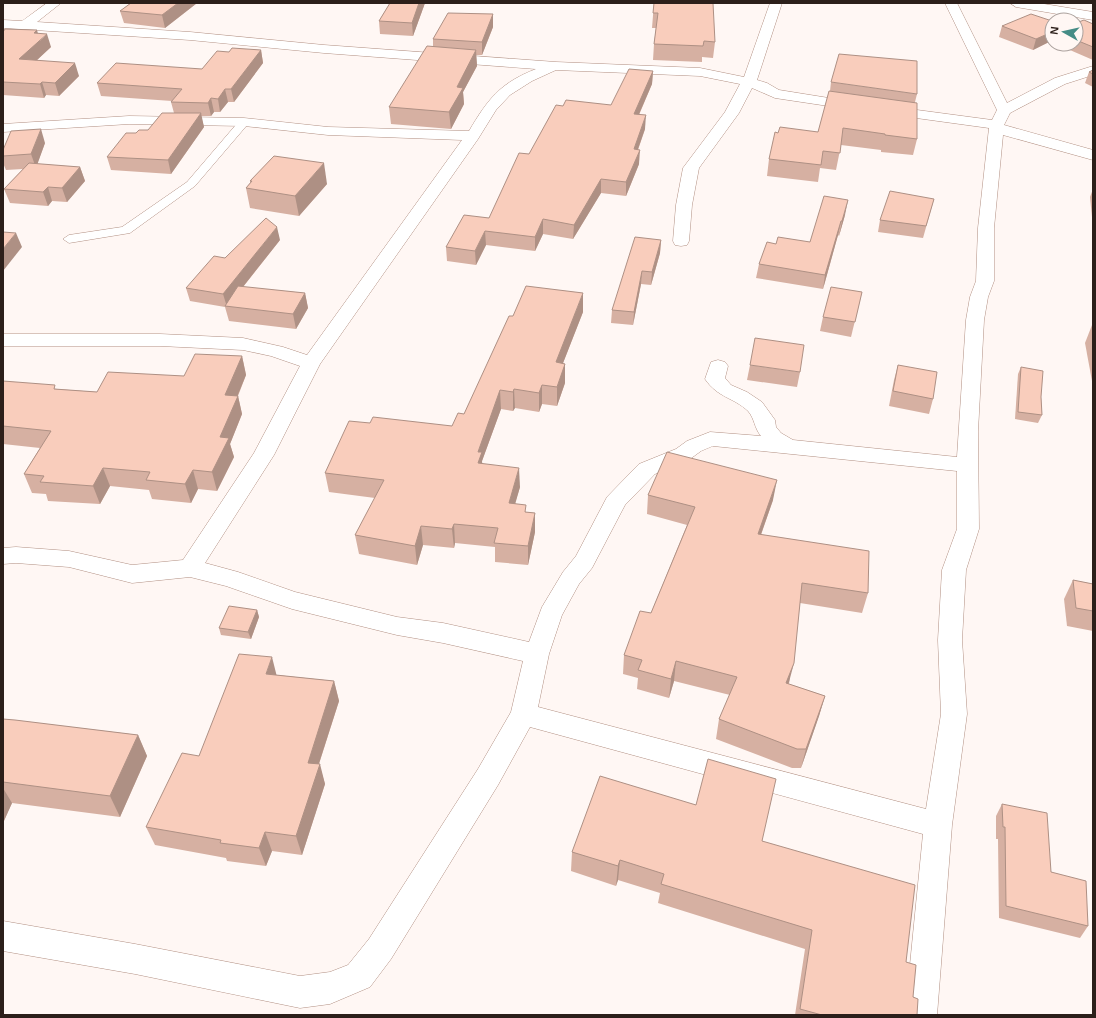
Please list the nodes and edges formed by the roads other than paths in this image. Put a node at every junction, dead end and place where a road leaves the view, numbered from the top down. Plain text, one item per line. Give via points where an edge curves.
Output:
1 (55, 3) edge
2 (776, 3) edge
3 (951, 3) edge
4 (1016, 3) edge
5 (1093, 16) edge
6 (3, 24) edge
7 (25, 25) junction
8 (556, 66) junction
9 (1093, 70) edge
10 (749, 82) junction
11 (999, 121) junction
12 (244, 122) junction
13 (3, 128) edge
14 (473, 136) junction
15 (1093, 156) edge
16 (69, 239) dead end
17 (681, 241) dead end
18 (3, 340) edge
19 (311, 363) junction
20 (718, 366) dead end
21 (788, 446) junction
22 (967, 465) junction
23 (3, 556) edge
24 (190, 568) junction
25 (537, 654) junction
26 (524, 714) junction
27 (938, 825) junction
28 (3, 936) edge
29 (921, 1015) edge

1 - 7 street
2 - 10 street
3 - 11 street
4 - 5 street
6 - 7 street
7 - 8 street
8 - 10 street via 700,72
8 - 14 street via 535,73 518,83 493,104
9 - 11 street via 1060,81
10 - 11 street via 776,94 869,108
10 - 17 street via 732,113 691,168
11 - 15 street
11 - 22 street via 986,228 984,281 975,320
12 - 13 street via 129,120
12 - 14 street via 328,131
12 - 16 lane via 191,184 126,230
14 - 19 street
18 - 19 street via 160,340 243,344 276,351
19 - 24 street via 264,455
20 - 21 street via 715,379 724,389 755,407 765,420 766,429 774,438
21 - 22 street
21 - 25 street via 710,439 647,469 615,502 584,562 571,578 550,614
22 - 27 street via 968,529 954,570 950,632 954,714
23 - 24 street via 69,559 132,574
24 - 25 street via 230,578 292,600 397,626 443,633
25 - 26 street
26 - 27 street
26 - 28 street via 488,777 380,949 360,976 330,988 300,992
27 - 29 street

